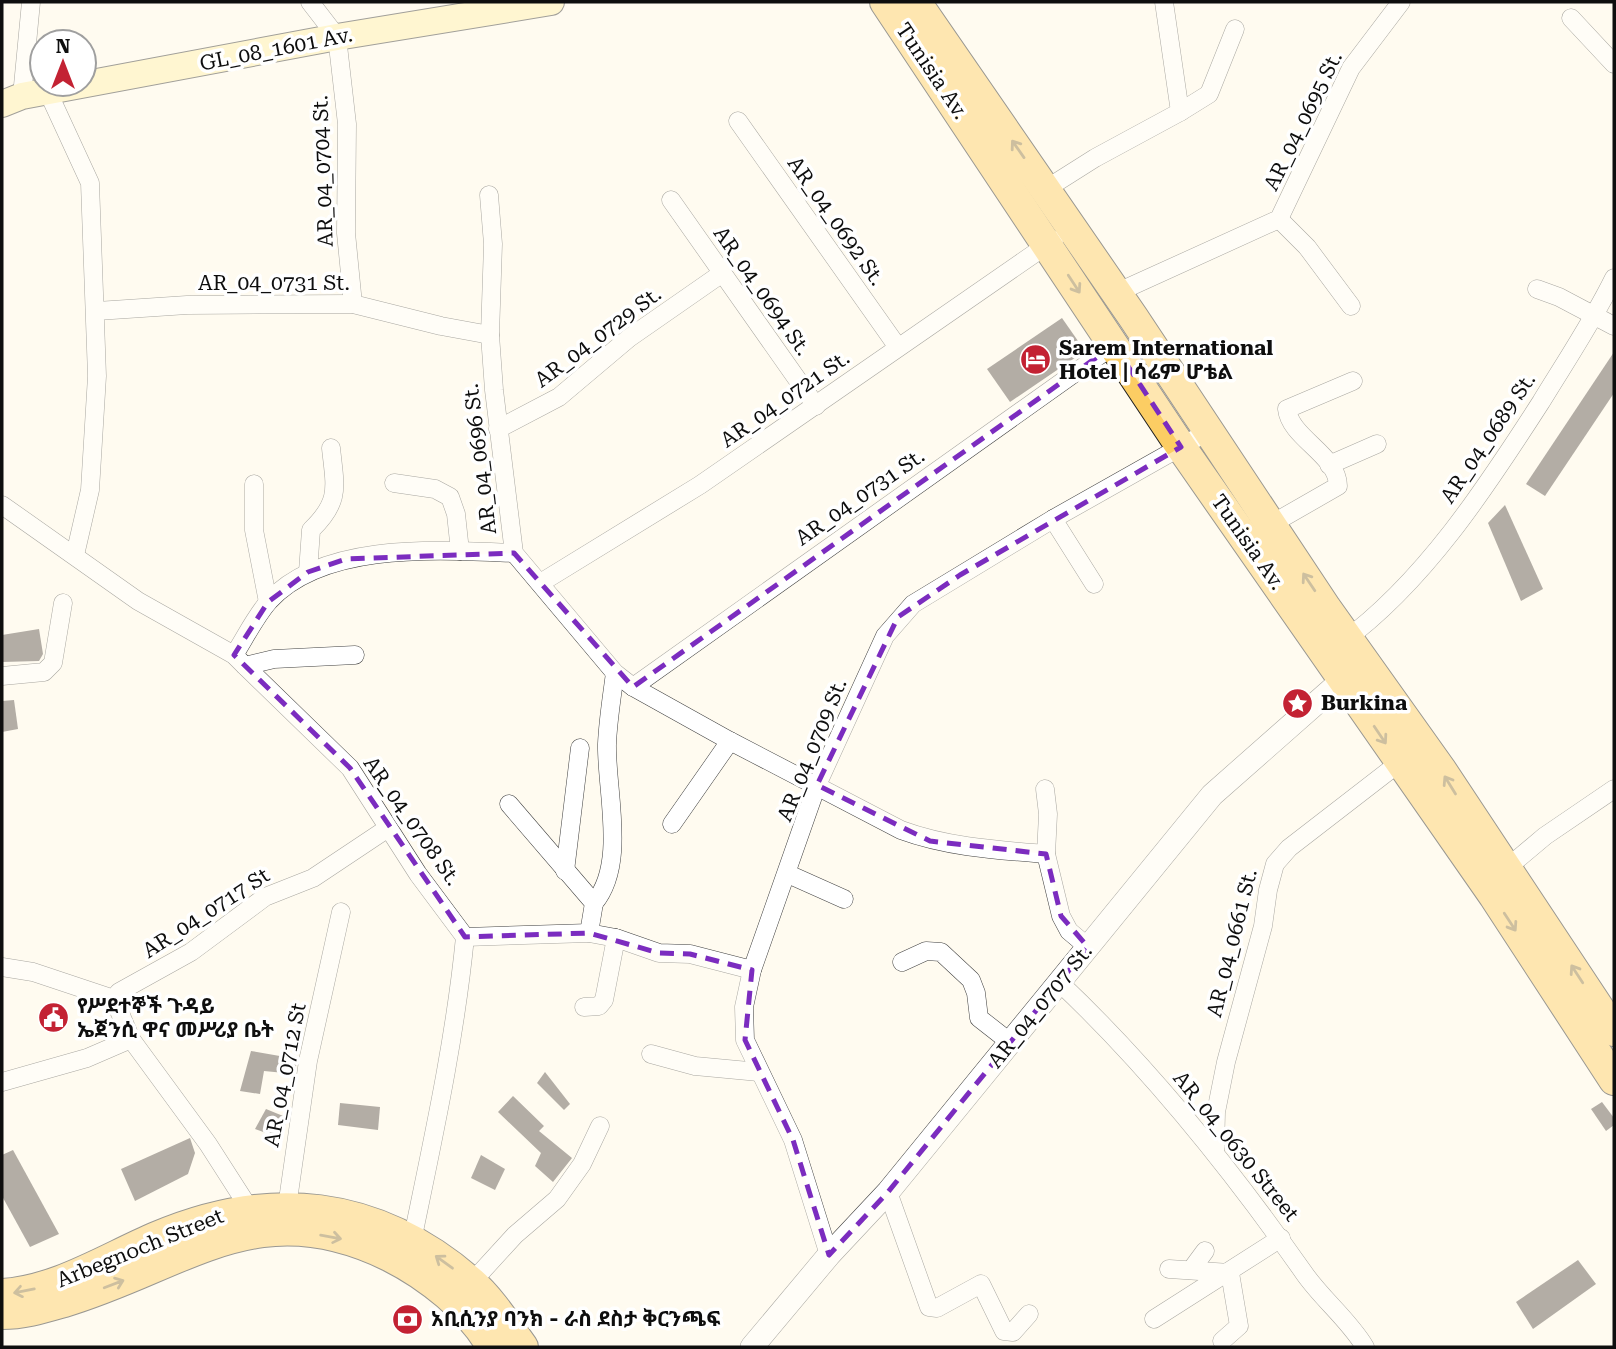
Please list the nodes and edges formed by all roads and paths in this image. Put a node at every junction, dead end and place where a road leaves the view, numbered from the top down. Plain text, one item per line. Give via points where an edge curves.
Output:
1 (31, 2) edge
2 (310, 2) edge
3 (551, 2) edge
4 (885, 2) edge
5 (916, 2) edge
6 (1164, 2) edge
7 (1401, 2) edge
8 (1571, 18) dead end
9 (1235, 29) dead end
10 (337, 37) junction
11 (1614, 64) edge
12 (98, 82) edge
13 (51, 98) edge
14 (12, 100) edge
15 (1180, 112) junction
16 (738, 121) dead end
17 (1046, 189) junction
18 (489, 195) dead end
19 (671, 200) dead end
20 (1279, 219) junction
21 (1060, 236) junction
22 (721, 274) junction
23 (1614, 278) edge
24 (1537, 289) dead end
25 (1116, 293) junction
26 (353, 304) junction
27 (1351, 306) dead end
28 (97, 311) junction
29 (1608, 322) edge
30 (490, 335) junction
31 (1114, 345) junction
32 (897, 346) junction
33 (1353, 381) dead end
34 (816, 406) junction
35 (498, 429) junction
36 (1209, 431) junction
37 (1377, 444) dead end
38 (1181, 447) junction
39 (331, 448) dead end
40 (1329, 465) junction
41 (394, 483) dead end
42 (254, 484) dead end
43 (2, 505) edge
44 (1053, 519) junction
45 (1270, 525) junction
46 (460, 551) junction
47 (514, 553) junction
48 (75, 555) junction
49 (308, 572) junction
50 (542, 582) junction
51 (1094, 584) dead end
52 (268, 602) junction
53 (63, 603) dead end
54 (355, 655) dead end
55 (1352, 659) junction
56 (239, 660) junction
57 (615, 673) junction
58 (2, 676) edge
59 (633, 687) junction
60 (730, 741) junction
61 (580, 748) dead end
62 (1399, 763) junction
63 (817, 786) junction
64 (1045, 789) dead end
65 (1614, 789) edge
66 (509, 804) dead end
67 (672, 824) dead end
68 (388, 828) junction
69 (1046, 854) junction
70 (1507, 868) junction
71 (565, 871) junction
72 (788, 874) junction
73 (844, 900) dead end
74 (594, 903) junction
75 (341, 912) dead end
76 (589, 933) junction
77 (465, 937) junction
78 (616, 938) junction
79 (1088, 947) junction
80 (902, 962) dead end
81 (2, 967) edge
82 (752, 970) junction
83 (1060, 983) junction
84 (117, 996) junction
85 (584, 1007) dead end
86 (1614, 1031) edge
87 (131, 1039) junction
88 (1011, 1043) junction
89 (652, 1054) dead end
90 (759, 1072) junction
91 (1614, 1080) edge
92 (2, 1082) edge
93 (600, 1126) dead end
94 (1215, 1150) junction
95 (888, 1192) junction
96 (287, 1207) junction
97 (249, 1208) junction
98 (1281, 1238) junction
99 (412, 1241) junction
100 (1205, 1251) dead end
101 (830, 1255) junction
102 (1169, 1269) dead end
103 (1191, 1270) junction
104 (1230, 1273) junction
105 (472, 1282) junction
106 (2, 1294) edge
107 (2, 1314) edge
108 (1029, 1314) dead end
109 (1154, 1320) dead end
110 (1222, 1341) dead end
111 (492, 1347) edge
112 (523, 1347) edge
113 (752, 1347) edge
114 (1364, 1347) edge

1 - 14 street
2 - 10 street
3 - 10 main road, GL_08_1601 Av.
4 - 21 main road, Tunisia Av.
17 -> 5 main road, Tunisia Av.
6 - 15 street
7 - 20 street, AR_04_0695 St. via 1351,68
8 - 11 street
9 - 15 street via 1209,93
10 - 12 main road, GL_08_1601 Av.
10 - 26 street, AR_04_0704 St. via 347,124 346,233
13 - 28 street via 90,183
15 - 17 street
16 - 32 street, AR_04_0692 St.
17 - 21 main road, Tunisia Av.
18 - 30 street, AR_04_0696 St. via 493,244
19 - 22 street, AR_04_0694 St.
20 - 25 street, AR_04_0695 St.
20 - 27 street via 1307,247
21 - 25 main road, Tunisia Av.
21 -> 31 main road, Tunisia Av.
21 - 32 street, AR_04_0721 St.
22 - 34 street, AR_04_0694 St.
22 - 35 street, AR_04_0729 St. via 629,338 559,397
23 - 29 street, AR_04_0689 St.
24 - 29 street
25 - 36 main road, Tunisia Av.
26 - 28 street, AR_04_0731 St. via 187,305
26 - 30 street, AR_04_0731 St.
28 - 48 street via 90,490
29 - 55 street, AR_04_0689 St. via 1481,495 1409,580
30 - 35 street, AR_04_0696 St.
31 - 38 main road, Tunisia Av.
31 - 59 street, AR_04_0731 St.
32 - 34 street, AR_04_0721 St.
33 - 40 street via 1287,409
34 - 50 street, AR_04_0721 St. via 700,485
35 - 47 street, AR_04_0696 St.
36 - 38 street, AR_04_0709 St.
36 - 45 main road, Tunisia Av.
37 - 40 street
38 - 44 street, AR_04_0709 St.
38 - 55 main road, Tunisia Av. via 1325,654
39 - 49 street via 334,500 311,530
40 - 45 street via 1338,486
41 - 46 street via 435,489 450,497
42 - 52 street via 254,530
43 - 48 street, AR_04_0708 St.
44 - 51 street
44 - 63 street, AR_04_0709 St. via 898,617 885,636
55 -> 45 main road, Tunisia Av.
46 - 47 street
46 - 49 street via 346,559
47 - 50 street, AR_04_0696 St.
48 - 56 street, AR_04_0708 St. via 138,601
49 - 52 street
50 - 57 street, AR_04_0696 St.
52 - 56 street
53 - 58 street via 53,663 44,671
54 - 56 street
55 -> 62 main road, Tunisia Av.
70 -> 55 main road, Tunisia Av.
55 - 79 street, AR_04_0707 St. via 1212,796
56 - 68 street, AR_04_0708 St. via 350,768
57 - 59 street, AR_04_0696 St.
57 - 74 street via 607,742 612,829 606,886
59 - 60 street, AR_04_0696 St.
60 - 63 street, AR_04_0696 St.
60 - 67 street
61 - 71 street
62 -> 91 main road, Tunisia Av.
62 - 94 street, AR_04_0661 St. via 1289,848 1275,864 1226,1062 1216,1112
63 - 69 street, AR_04_0696 St. via 930,841
63 - 72 street, AR_04_0709 St.
64 - 69 street
65 - 70 street
66 - 71 street
68 - 77 street, AR_04_0708 St.
68 - 84 street, AR_04_0717 St via 313,878 265,897 191,952
69 - 79 street via 1062,916 1069,930
86 -> 70 main road, Tunisia Av.
71 - 74 street
72 - 73 street
72 - 82 street, AR_04_0709 St.
74 - 76 street
75 - 96 street, AR_04_0712 St via 308,1061
76 - 77 street
76 - 78 street
77 - 99 street via 443,1099
78 - 82 street via 659,953 690,954
78 - 85 street via 604,1000 599,1006
79 - 83 street, AR_04_0707 St.
80 - 88 street via 926,951 942,952 971,980 979,1017
81 - 84 street
82 - 90 street, AR_04_0709 St. via 743,1025
83 - 88 street, AR_04_0707 St.
83 - 94 street, AR_04_0630 Street
84 - 87 street
87 - 92 street via 87,1058
87 - 97 street
88 - 95 street, AR_04_0707 St.
89 - 90 street via 695,1066
90 - 101 street, AR_04_0709 St. via 793,1140
93 - 105 street via 586,1157 557,1199 514,1236
94 - 98 street, AR_04_0630 Street
95 - 101 street, AR_04_0707 St.
95 - 108 street via 929,1307 937,1308 981,1284 1004,1331 1013,1332
96 - 97 main road, Arbegnoch Street
96 - 99 main road, Arbegnoch Street via 351,1217
97 -> 106 main road, Arbegnoch Street via 178,1229 47,1286
98 - 104 street
98 - 114 street, AR_04_0630 Street
105 -> 99 main road, Arbegnoch Street
100 - 103 street
101 - 113 street, AR_04_0707 St.
102 - 103 street
103 - 104 street
104 - 109 street
104 - 110 street via 1239,1326
105 - 112 main road, Arbegnoch Street
107 -> 111 main road, Arbegnoch Street via 34,1311 82,1297 221,1239 256,1232 310,1233 355,1241 421,1274 452,1300

